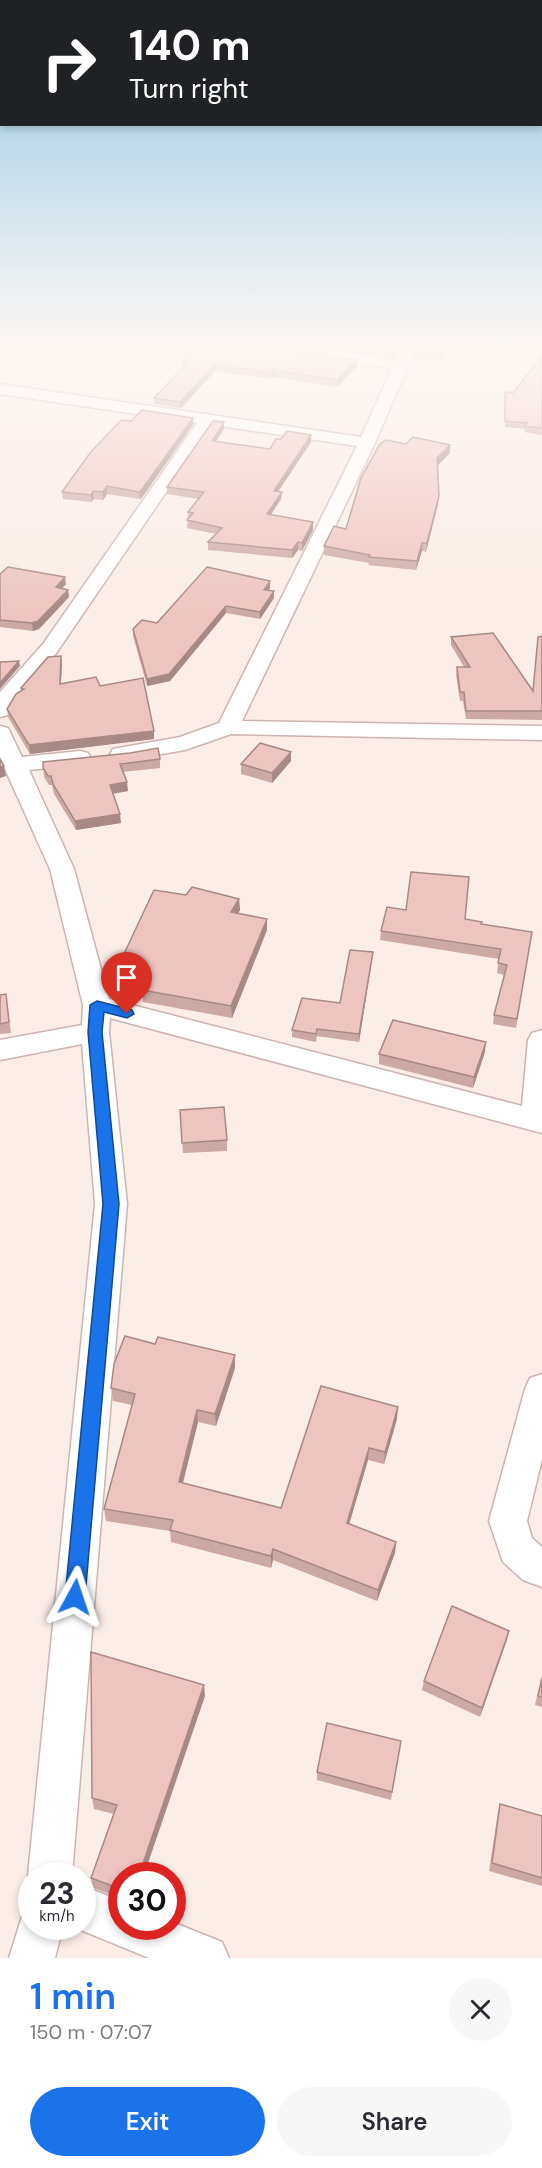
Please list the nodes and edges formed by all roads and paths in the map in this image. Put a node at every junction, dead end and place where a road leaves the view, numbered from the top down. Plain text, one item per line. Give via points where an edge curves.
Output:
1 (196, 436) edge
2 (323, 436) edge
3 (370, 436) edge
4 (367, 443) junction
5 (0, 710) edge
6 (228, 727) junction
7 (542, 733) edge
8 (6, 752) edge
9 (96, 1019) junction
10 (542, 1040) edge
11 (0, 1050) edge
12 (539, 1121) edge
13 (542, 1389) edge
14 (542, 1568) edge
15 (51, 1862) edge
16 (36, 1940) edge
17 (161, 1940) edge
18 (32, 1958) edge
19 (206, 1958) edge

1 - 5 street via 50,648
2 - 4 street
3 - 4 street
4 - 6 street
6 - 7 street
6 - 8 street via 184,743 141,751
8 - 9 street via 62,869
9 - 11 street
9 - 12 street
9 - 15 street via 111,1204
10 - 12 street
13 - 14 street via 508,1521 516,1549
16 - 18 street
17 - 19 street

